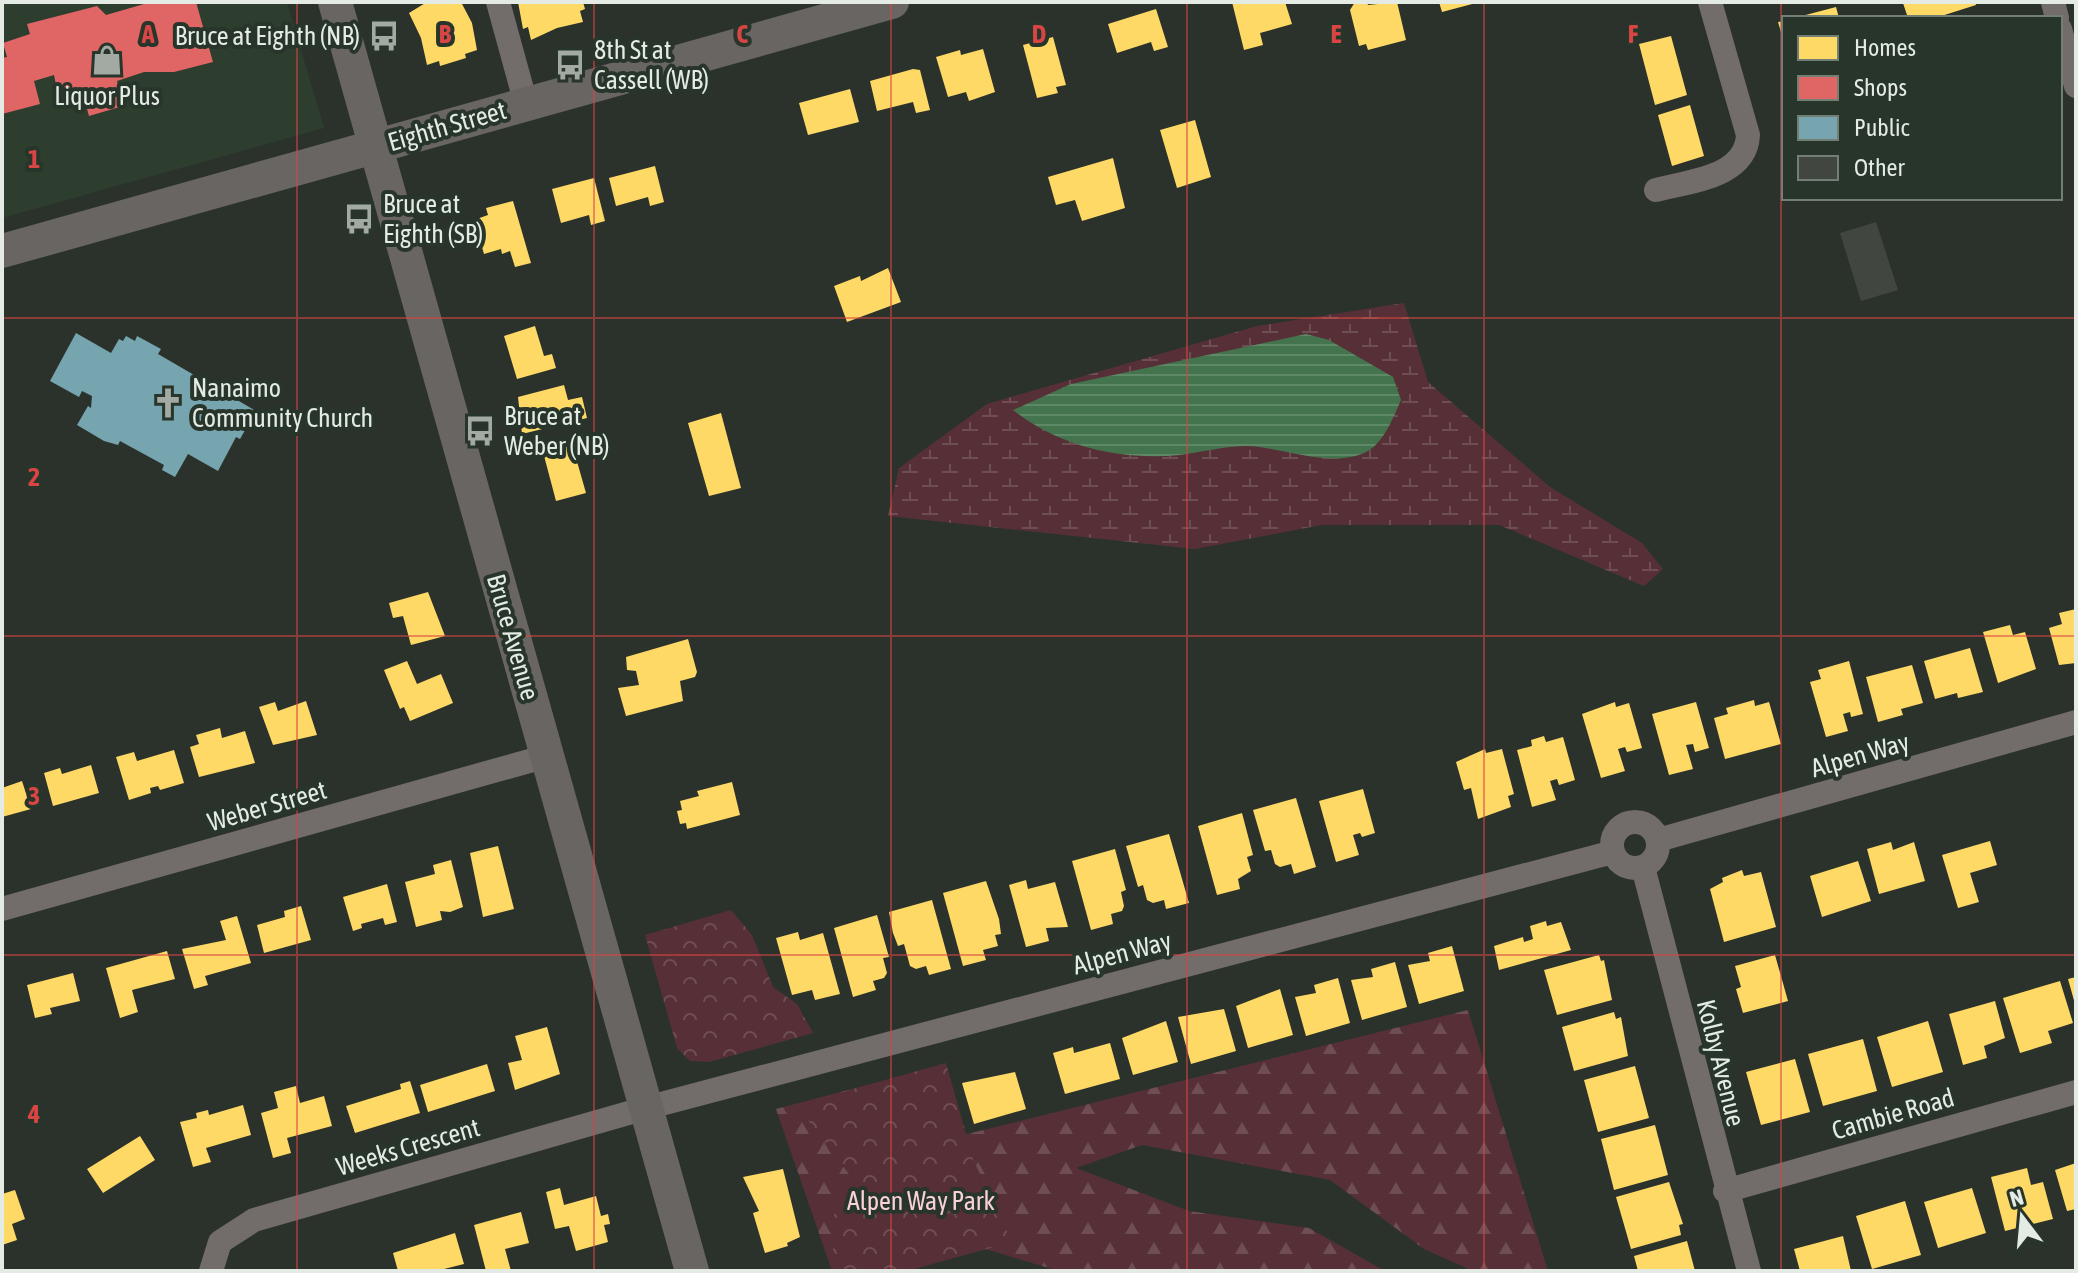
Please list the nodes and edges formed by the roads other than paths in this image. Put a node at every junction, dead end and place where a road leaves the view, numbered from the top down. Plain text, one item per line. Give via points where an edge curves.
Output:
1 (335, 2) edge
2 (498, 2) edge
3 (892, 2) edge
4 (1710, 2) edge
5 (2062, 36) edge
6 (2076, 86) edge
7 (526, 104) junction
8 (376, 146) junction
9 (1656, 190) dead end
10 (2, 251) edge
11 (2076, 722) edge
12 (547, 756) junction
13 (1658, 840) junction
14 (1613, 852) junction
15 (1643, 867) junction
16 (2, 909) edge
17 (2076, 1092) edge
18 (646, 1108) junction
19 (1725, 1191) junction
20 (211, 1271) edge
21 (692, 1271) edge
22 (1749, 1271) edge

1 - 8 street, Bruce Avenue
2 - 7 street
3 - 7 street, Eighth Street
4 - 9 street via 1748,135 1745,150 1731,168
5 - 6 street
7 - 8 street, Eighth Street
8 - 10 street, Eighth Street
8 - 12 street, Bruce Avenue
11 - 13 street, Alpen Way
12 - 16 street, Weber Street
12 - 18 street, Bruce Avenue
13 - 14 street via 1651,827 1630,822 1613,837
13 - 15 street via 1654,860
14 - 15 street via 1628,867
14 - 18 street, Alpen Way
15 - 19 street, Kolby Avenue
17 - 19 street, Cambie Road
18 - 20 street, Weeks Crescent via 254,1220 220,1242
18 - 21 street, Bruce Avenue
19 - 22 street, Kolby Avenue

